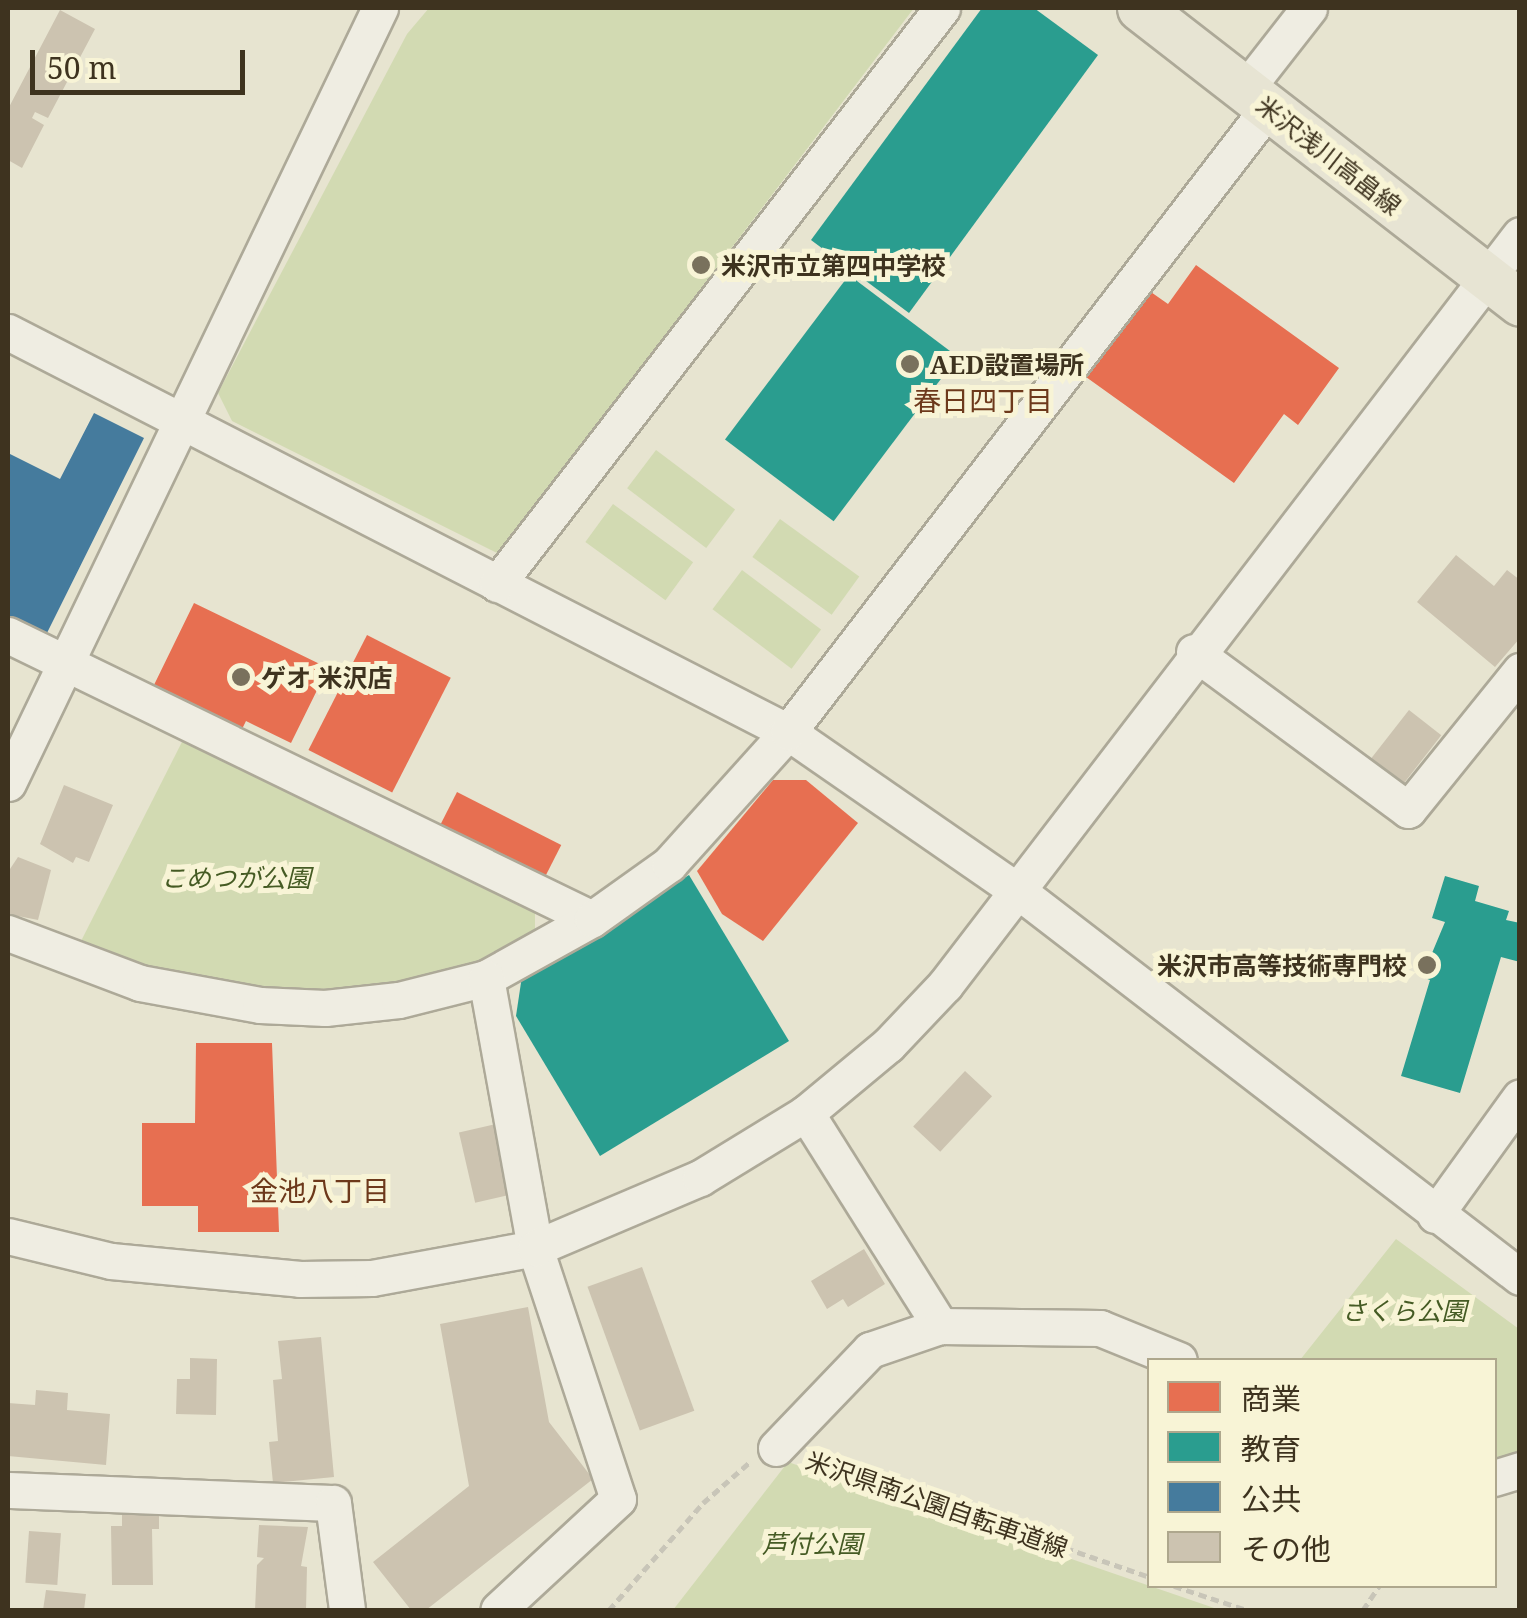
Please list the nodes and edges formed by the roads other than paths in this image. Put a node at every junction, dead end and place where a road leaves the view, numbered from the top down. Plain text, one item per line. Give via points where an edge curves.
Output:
1 (380, 8) edge
2 (942, 8) edge
3 (1140, 8) edge
4 (1309, 8) edge
5 (1257, 99) junction
6 (1520, 235) edge
7 (1503, 290) edge
8 (8, 332) edge
9 (184, 418) junction
10 (497, 584) junction
11 (8, 635) edge
12 (1194, 652) junction
13 (66, 663) junction
14 (1520, 672) edge
15 (788, 732) junction
16 (8, 783) edge
17 (1018, 891) junction
18 (592, 919) junction
19 (8, 933) edge
20 (486, 978) junction
21 (1520, 1097) edge
22 (806, 1113) junction
23 (1435, 1215) junction
24 (8, 1236) edge
25 (535, 1248) junction
26 (1520, 1277) edge
27 (940, 1326) junction
28 (1174, 1358) edge
29 (776, 1448) road end
30 (8, 1490) edge
31 (347, 1610) edge
32 (498, 1610) edge

1 - 9 street
2 - 10 street
3 - 5 main road, 米沢浅川高畠線
4 - 5 street
5 - 7 main road, 米沢浅川高畠線
5 - 15 street
6 - 7 street
7 - 12 street
8 - 9 street
9 - 10 street
9 - 13 street
10 - 15 street
11 - 13 street
12 - 14 street via 1408,810
12 - 17 street
13 - 16 street
13 - 18 street
15 - 17 street
15 - 18 street via 669,864
17 - 22 street via 945,986 888,1045
17 - 23 street
18 - 20 street
19 - 20 street via 140,983 260,1005 325,1008 400,1000
20 - 25 street
21 - 23 street
22 - 25 street via 700,1178
22 - 27 street
23 - 26 street
24 - 25 street via 111,1261 300,1279 372,1278
25 - 32 street via 618,1499
27 - 28 street via 1100,1328
27 - 29 street via 870,1350
30 - 31 street via 333,1503

